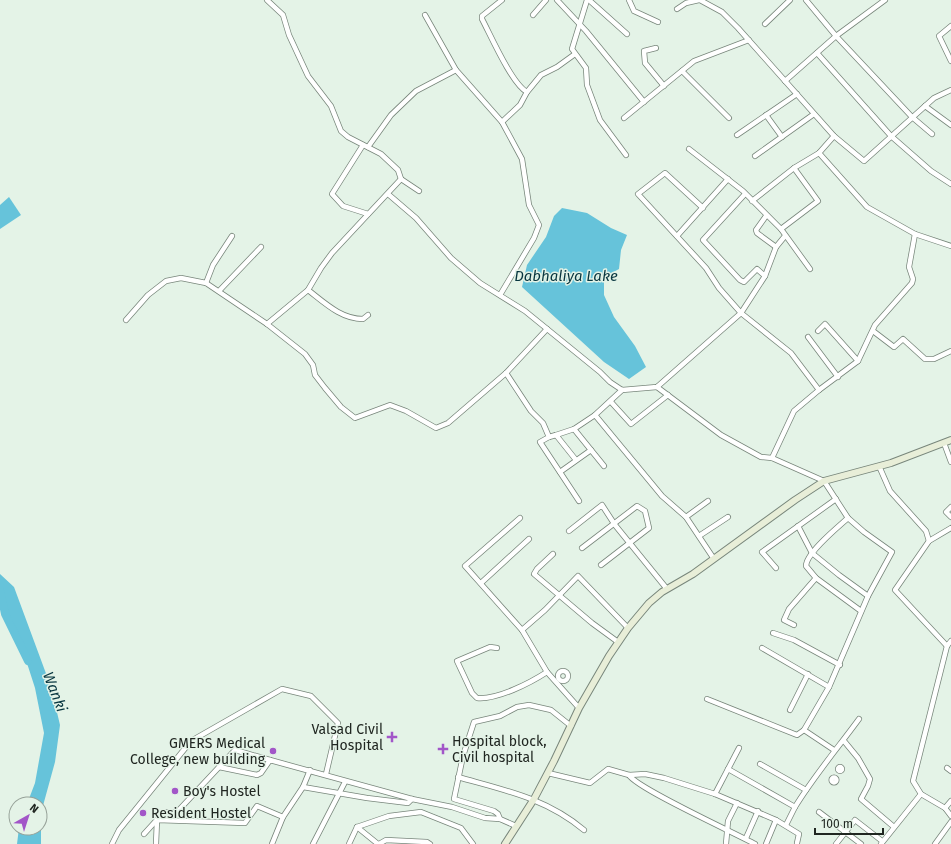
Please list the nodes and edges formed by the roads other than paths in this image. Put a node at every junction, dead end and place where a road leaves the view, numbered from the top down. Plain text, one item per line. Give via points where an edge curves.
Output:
1 (267, 0) edge
2 (502, 0) edge
3 (546, 0) edge
4 (557, 0) edge
5 (588, 0) edge
6 (629, 0) edge
7 (700, 0) edge
8 (790, 0) edge
9 (806, 0) edge
10 (885, 0) edge
11 (677, 9) dead end
12 (425, 15) dead end
13 (533, 15) dead end
14 (658, 22) dead end
15 (765, 24) dead end
16 (579, 25) junction
17 (951, 26) edge
18 (627, 34) dead end
19 (836, 36) junction
20 (749, 40) junction
21 (656, 48) dead end
22 (817, 53) junction
23 (575, 54) junction
24 (951, 61) edge
25 (456, 70) junction
26 (682, 71) junction
27 (785, 81) junction
28 (664, 86) junction
29 (951, 90) edge
30 (527, 92) junction
31 (797, 94) junction
32 (644, 102) junction
33 (925, 106) junction
34 (814, 114) junction
35 (766, 116) junction
36 (912, 117) junction
37 (624, 118) dead end
38 (729, 118) dead end
39 (502, 122) junction
40 (951, 125) edge
41 (737, 134) dead end
42 (932, 134) dead end
43 (834, 136) junction
44 (891, 136) junction
45 (782, 137) junction
46 (365, 146) junction
47 (689, 149) dead end
48 (819, 153) junction
49 (626, 155) dead end
50 (755, 156) dead end
51 (794, 168) junction
52 (401, 179) junction
53 (728, 179) junction
54 (951, 184) edge
55 (419, 190) dead end
56 (388, 194) junction
57 (745, 194) junction
58 (752, 201) junction
59 (703, 208) junction
60 (368, 214) junction
61 (766, 216) junction
62 (781, 229) junction
63 (915, 234) junction
64 (232, 236) dead end
65 (677, 236) junction
66 (785, 236) junction
67 (776, 246) junction
68 (951, 246) edge
69 (261, 247) dead end
70 (810, 269) dead end
71 (765, 276) junction
72 (206, 283) junction
73 (308, 290) junction
74 (219, 291) junction
75 (500, 295) junction
76 (741, 313) junction
77 (368, 315) dead end
78 (126, 320) dead end
79 (267, 324) junction
80 (547, 329) junction
81 (818, 331) dead end
82 (873, 331) junction
83 (808, 337) dead end
84 (951, 351) edge
85 (858, 361) junction
86 (506, 373) junction
87 (838, 377) junction
88 (658, 387) junction
89 (622, 390) junction
90 (819, 390) junction
91 (668, 395) junction
92 (611, 402) junction
93 (595, 415) junction
94 (574, 429) junction
95 (556, 435) junction
96 (549, 437) junction
97 (951, 440) edge
98 (944, 443) junction
99 (591, 450) junction
100 (772, 458) junction
101 (576, 460) junction
102 (951, 462) edge
103 (604, 466) dead end
104 (879, 466) junction
105 (560, 472) junction
106 (824, 481) junction
107 (836, 499) junction
108 (579, 501) dead end
109 (708, 501) dead end
110 (951, 507) edge
111 (686, 517) junction
112 (728, 517) dead end
113 (951, 517) edge
114 (520, 518) dead end
115 (848, 518) junction
116 (614, 523) junction
117 (798, 526) junction
118 (951, 528) edge
119 (569, 531) dead end
120 (699, 536) junction
121 (529, 540) dead end
122 (929, 541) junction
123 (630, 543) junction
124 (582, 548) dead end
125 (812, 552) junction
126 (553, 554) dead end
127 (714, 559) junction
128 (601, 565) dead end
129 (776, 568) dead end
130 (816, 578) junction
131 (481, 583) junction
132 (667, 589) junction
133 (559, 596) junction
134 (868, 596) junction
135 (861, 611) junction
136 (794, 625) dead end
137 (628, 628) junction
138 (522, 630) junction
139 (773, 633) dead end
140 (951, 641) edge
141 (618, 642) junction
142 (947, 646) junction
143 (497, 648) dead end
144 (762, 648) dead end
145 (840, 665) junction
146 (546, 672) junction
147 (808, 674) junction
148 (829, 687) junction
149 (707, 698) dead end
150 (579, 708) junction
151 (790, 710) dead end
152 (859, 720) dead end
153 (571, 726) junction
154 (804, 730) junction
155 (844, 742) junction
156 (739, 748) dead end
157 (834, 750) junction
158 (270, 760) junction
159 (760, 764) dead end
160 (219, 767) junction
161 (728, 769) junction
162 (310, 770) junction
163 (548, 772) junction
164 (326, 774) junction
165 (630, 775) junction
166 (458, 777) junction
167 (345, 782) junction
168 (303, 787) junction
169 (806, 790) junction
170 (340, 794) junction
171 (715, 794) junction
172 (921, 794) junction
173 (534, 798) junction
174 (412, 799) junction
175 (951, 801) edge
176 (737, 803) junction
177 (795, 807) junction
178 (945, 808) junction
179 (758, 811) junction
180 (820, 812) dead end
181 (951, 816) edge
182 (283, 817) junction
183 (500, 819) junction
184 (157, 820) junction
185 (776, 820) junction
186 (951, 822) edge
187 (516, 826) junction
188 (786, 826) junction
189 (357, 827) junction
190 (894, 827) junction
191 (726, 828) junction
192 (584, 830) dead end
193 (845, 831) junction
194 (144, 834) dead end
195 (746, 838) junction
196 (882, 843) edge
197 (112, 844) edge
198 (156, 844) edge
199 (272, 844) edge
200 (313, 844) edge
201 (349, 844) edge
202 (379, 844) edge
203 (430, 844) edge
204 (473, 844) edge
205 (505, 844) edge
206 (726, 844) edge
207 (755, 844) edge
208 (766, 844) edge
209 (798, 844) edge
210 (836, 844) edge
211 (861, 844) edge
212 (935, 844) edge

1 - 46 street via 283,14 289,35 308,76 332,106 338,128
2 - 30 street via 482,16 482,19 507,67
3 - 13 street
4 - 16 street
5 - 16 street
5 - 18 street
6 - 14 street via 634,11
7 - 11 street via 686,3
7 - 20 street via 722,12
8 - 15 street
9 - 19 street
10 - 19 street
12 - 25 street
16 - 23 street via 572,48
16 - 32 street
17 - 24 street via 940,36
19 - 22 street
19 - 36 street
20 - 26 street via 694,61
20 - 27 street
21 - 28 street via 644,51 645,63
22 - 27 street
22 - 44 street
23 - 30 street via 541,75
23 - 49 street via 586,68 587,85 600,120
25 - 39 street
25 - 46 street via 416,91 391,115
26 - 28 street
26 - 38 street
27 - 31 street
28 - 32 street
29 - 33 street via 934,98
30 - 39 street via 520,106
31 - 34 street
31 - 35 street
32 - 37 street
33 - 36 street
33 - 40 street
34 - 43 street
34 - 45 street
35 - 41 street
35 - 45 street
36 - 42 street
36 - 44 street
39 - 75 street via 522,159 529,205 538,225 534,238
43 - 44 street via 864,161
43 - 48 street
44 - 54 street via 931,171
45 - 50 street
46 - 52 street via 394,164
46 - 60 street via 332,194 349,209
47 - 53 street
48 - 51 street
48 - 63 street via 867,207
51 - 58 street
51 - 62 street via 818,201
52 - 55 street
52 - 56 street
53 - 57 street
53 - 59 street
56 - 60 street
56 - 75 street via 416,218 451,258 480,283
57 - 58 street
57 - 71 street via 704,240 740,280 744,282 758,269
58 - 61 street
59 - 65 street
59 - 65 street via 665,172 638,194
60 - 73 street via 332,253
61 - 62 street
61 - 67 street via 756,230
62 - 66 street
63 - 68 street
63 - 82 street via 908,267 912,283
64 - 72 street via 213,265
65 - 76 street
66 - 67 street
66 - 70 street
67 - 71 street
69 - 74 street
71 - 76 street
72 - 74 street
72 - 78 street via 181,278 166,281 148,295
73 - 77 street via 340,314 353,319 363,319
73 - 79 street
74 - 79 street
75 - 80 street
76 - 88 street
76 - 90 street via 791,353
79 - 86 street via 305,354 324,388 355,418 390,405 436,428 448,423
80 - 86 street
80 - 89 street
81 - 85 street via 825,324
82 - 84 street via 894,347 903,339 925,360
82 - 85 street
83 - 87 street
85 - 87 street
86 - 96 street via 531,411 543,423
87 - 90 street
88 - 89 street
88 - 91 street
89 - 92 street
90 - 100 street via 794,411
91 - 92 street via 631,424
91 - 100 street via 721,435 761,457
92 - 93 street
93 - 94 street
93 - 111 street via 662,496
94 - 95 street
94 - 99 street
95 - 96 street
95 - 101 street
96 - 105 street via 540,442
97 - 98 street
98 - 102 street
98 - 104 street
99 - 101 street
99 - 103 street
100 - 106 street
101 - 105 street
104 - 106 street
104 - 122 street via 890,490 926,531
105 - 108 street
106 - 107 street
106 - 127 street
107 - 115 street
107 - 117 street
109 - 111 street
110 - 113 street via 946,512
111 - 120 street
112 - 120 street
114 - 131 street via 465,566
115 - 125 street
115 - 134 street via 892,552
116 - 119 street via 602,505
116 - 123 street
116 - 123 street via 637,506 645,511 649,528
116 - 124 street
117 - 125 street
117 - 129 street via 762,552
118 - 122 street
120 - 127 street
121 - 131 street
122 - 142 street via 896,590
123 - 128 street
123 - 132 street
125 - 130 street via 806,566
125 - 134 street
126 - 133 street via 534,574
127 - 132 street
130 - 135 street
130 - 136 street via 789,609 784,620
131 - 138 street
132 - 137 street via 649,603
133 - 137 street via 578,576
133 - 138 street
133 - 141 street
134 - 135 street
135 - 145 street via 859,622
137 - 141 street
138 - 146 street
139 - 145 street via 794,640
140 - 142 street
141 - 150 street
142 - 172 street via 914,771 913,781
143 - 146 street via 490,647 457,661 472,693 477,698 486,699 528,684
144 - 147 street
145 - 148 street
146 - 150 street
147 - 148 street
147 - 151 street
148 - 154 street
149 - 154 street via 797,736
150 - 153 street
152 - 155 street
153 - 163 street
153 - 166 street via 551,710 528,705 500,716 474,722
154 - 157 street
155 - 157 street
155 - 190 street via 858,758 870,779 861,799
156 - 161 street
157 - 169 street
158 - 160 street via 257,775
158 - 160 street via 235,750
158 - 162 street
159 - 169 street
160 - 184 street via 177,812 164,812
161 - 171 street
161 - 177 street
162 - 164 street
162 - 168 street
163 - 165 street via 590,783 608,769
163 - 173 street
164 - 167 street
164 - 197 street via 338,723 311,696 282,689 191,741 119,830
165 - 171 street via 644,774 664,778
165 - 191 street via 649,790
166 - 173 street
166 - 183 street via 454,799 494,811
167 - 170 street
167 - 174 street
168 - 170 street
168 - 182 street
169 - 177 street
170 - 174 street via 408,803
170 - 200 street
171 - 176 street
172 - 178 street
172 - 190 street
173 - 187 street
173 - 192 street via 570,818
174 - 183 street via 452,807 485,818
175 - 178 street
176 - 179 street
176 - 191 street
177 - 188 street
178 - 181 street
179 - 185 street
179 - 195 street
180 - 193 street
182 - 184 street via 257,806 245,824
182 - 199 street
183 - 187 street
184 - 194 street
184 - 198 street
185 - 188 street
185 - 208 street
186 - 212 street
187 - 205 street
188 - 209 street via 799,834
189 - 201 street
189 - 202 street
189 - 204 street via 389,816 421,812 461,828
190 - 196 street
191 - 195 street
191 - 206 street
193 - 196 street via 855,820
193 - 210 street
193 - 211 street
195 - 207 street
202 - 203 street via 386,840

